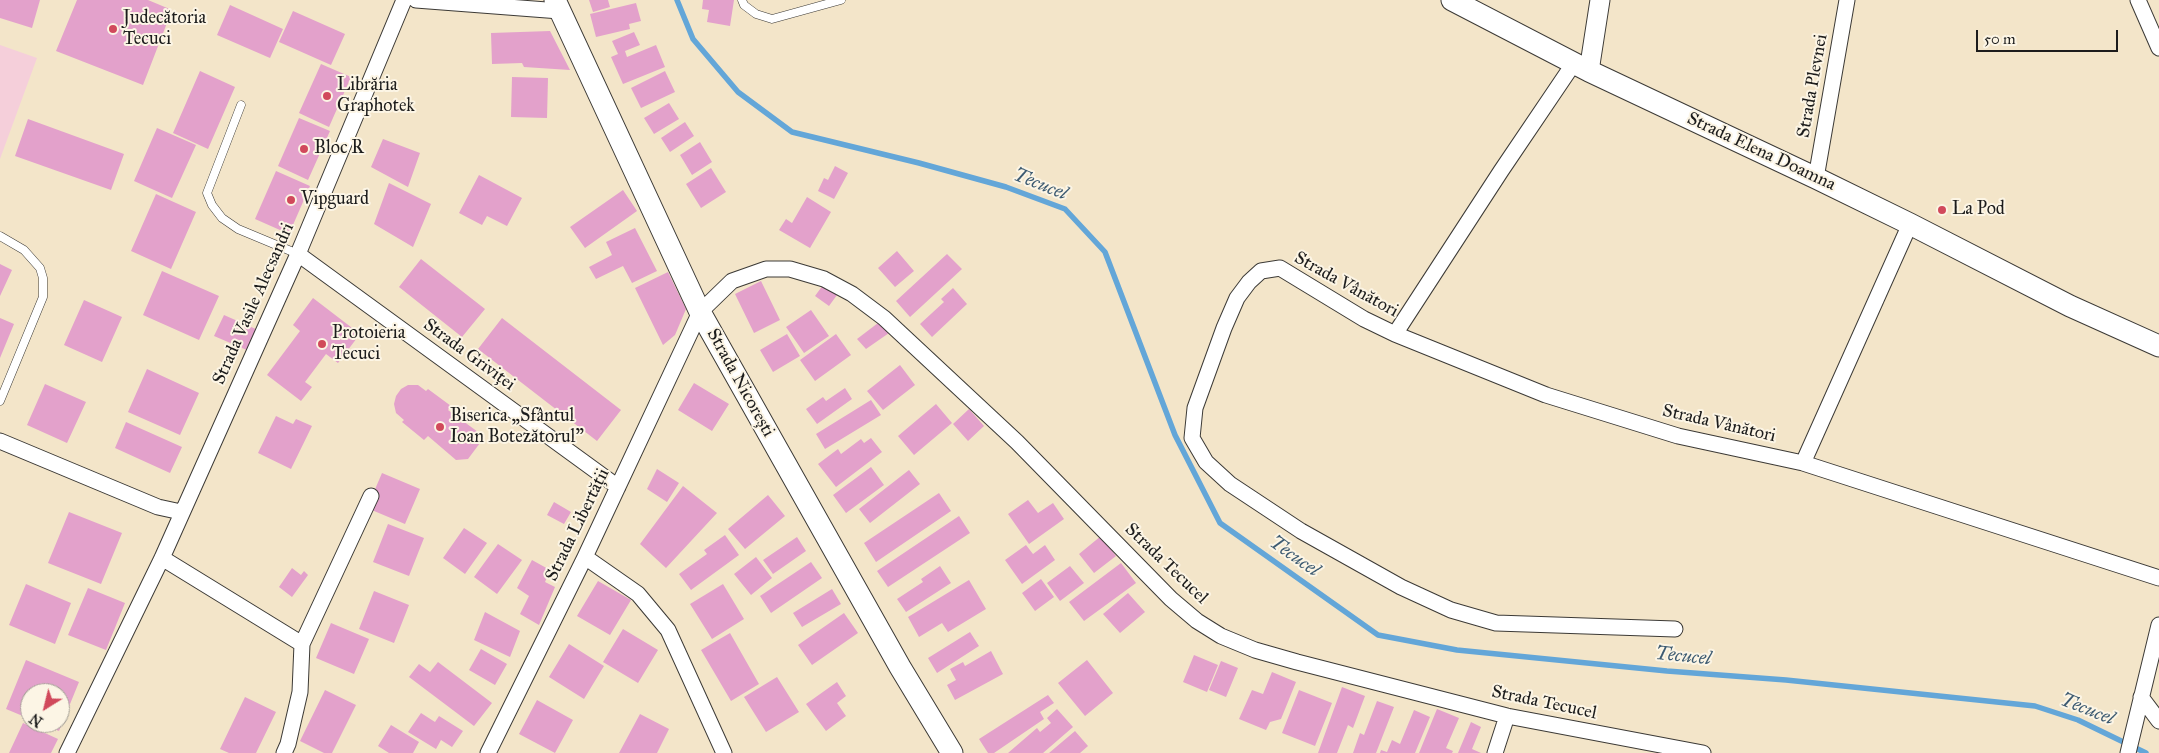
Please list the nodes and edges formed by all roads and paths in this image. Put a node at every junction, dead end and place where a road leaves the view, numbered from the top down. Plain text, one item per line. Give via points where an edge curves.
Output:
1 (404, 0) edge
2 (416, 0) edge
3 (742, 0) edge
4 (841, 0) edge
5 (1452, 0) edge
6 (1600, 0) edge
7 (1847, 0) edge
8 (2138, 0) edge
9 (557, 6) edge
10 (2159, 48) edge
11 (1582, 67) junction
12 (241, 105) dead end
13 (1816, 178) junction
14 (1910, 224) junction
15 (0, 236) edge
16 (298, 254) junction
17 (700, 312) junction
18 (1394, 334) junction
19 (2159, 346) edge
20 (0, 402) edge
21 (0, 441) edge
22 (1803, 463) junction
23 (618, 487) junction
24 (372, 496) dead end
25 (181, 512) junction
26 (585, 557) junction
27 (162, 558) junction
28 (2159, 578) edge
29 (2159, 625) edge
30 (1675, 628) dead end
31 (302, 644) junction
32 (2141, 697) junction
33 (1507, 716) junction
34 (2159, 721) edge
35 (66, 753) edge
36 (284, 753) edge
37 (488, 753) edge
38 (724, 753) edge
39 (952, 753) edge
40 (1495, 753) edge
41 (1703, 753) edge
42 (2128, 753) edge

1 - 16 street, Strada Vasile Alecsandri
2 - 9 street
3 - 4 lane via 744,6 756,14 772,19
5 - 11 main road, Strada Elena Doamna
6 - 11 street
7 - 13 street, Strada Plevnei
8 - 10 street
9 - 17 main road, Strada Nicorești
11 - 13 main road, Strada Elena Doamna
11 - 18 street
12 - 16 lane via 207,193 222,218 238,229
13 - 14 main road, Strada Elena Doamna
14 - 19 main road, Strada Elena Doamna via 2070,306
14 - 22 street
15 - 20 lane via 24,250 40,268 43,297
16 - 23 street, Strada Griviței
16 - 25 street, Strada Vasile Alecsandri
17 - 23 street, Strada Libertății
17 - 33 street, Strada Tecucel via 732,281 766,269 790,268 824,279 852,294 884,318 1017,442 1171,599 1197,621 1221,636 1255,650
17 - 39 main road, Strada Nicorești
18 - 22 street, Strada Vânători via 1546,395 1678,436
18 - 30 street, Strada Vânători via 1280,268 1261,271 1237,298 1195,408 1192,438 1206,462 1230,484 1302,531 1402,587 1451,610 1496,623
21 - 25 street via 158,506
22 - 28 street, Strada Vânători
23 - 26 street, Strada Libertății
24 - 31 street
25 - 27 street, Strada Vasile Alecsandri
26 - 37 street, Strada Libertății
26 - 38 street via 638,594 668,630
27 - 31 street
27 - 35 street, Strada Vasile Alecsandri
29 - 32 street
31 - 36 street via 300,692
32 - 34 street
32 - 42 street
33 - 40 street
33 - 41 street, Strada Tecucel

